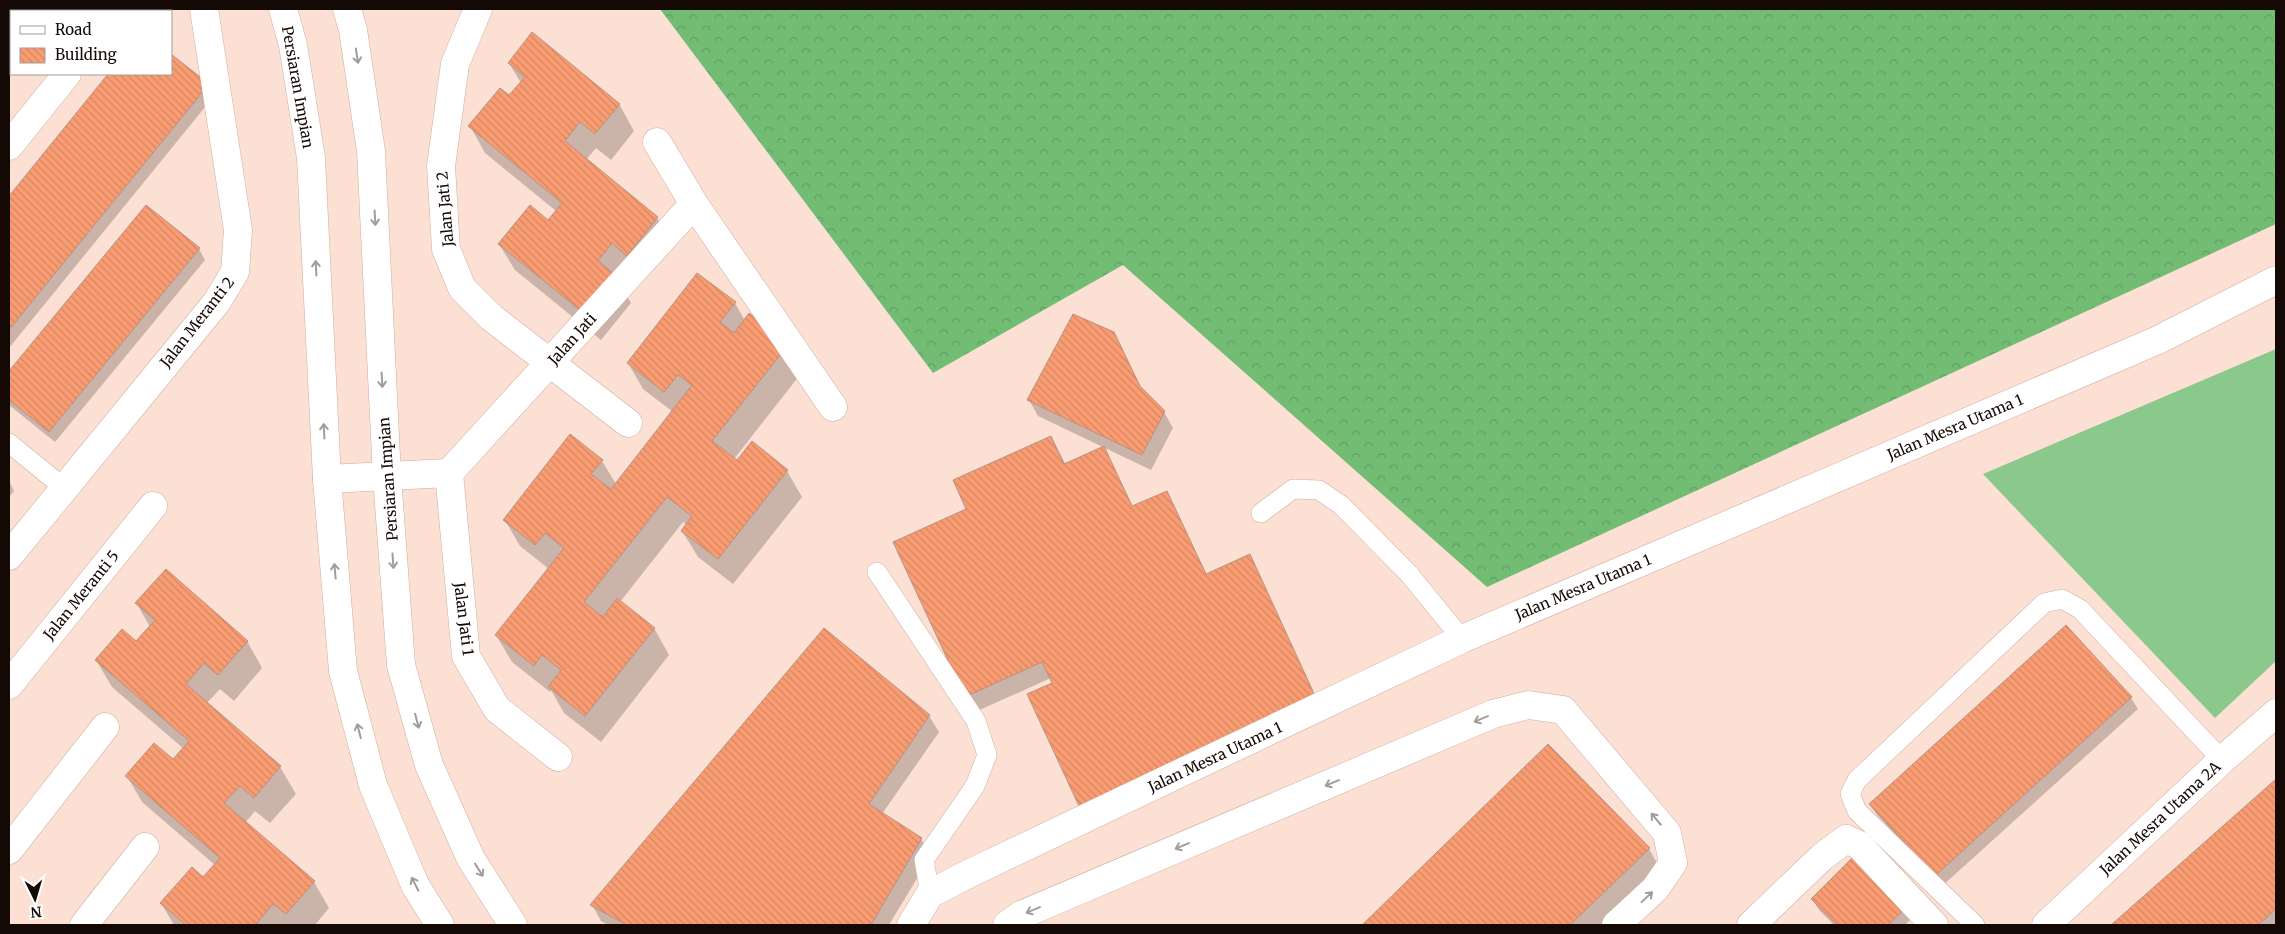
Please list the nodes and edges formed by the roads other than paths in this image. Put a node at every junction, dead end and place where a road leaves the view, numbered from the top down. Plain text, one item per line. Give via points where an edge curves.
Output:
1 (204, 9) edge
2 (283, 9) edge
3 (347, 9) edge
4 (478, 9) edge
5 (66, 75) edge
6 (657, 142) dead end
7 (9, 146) edge
8 (694, 204) junction
9 (2276, 280) edge
10 (549, 364) junction
11 (833, 407) dead end
12 (628, 424) dead end
13 (9, 443) edge
14 (449, 473) junction
15 (386, 477) junction
16 (327, 480) junction
17 (63, 488) junction
18 (153, 506) dead end
19 (1261, 512) dead end
20 (9, 556) edge
21 (877, 572) dead end
22 (1462, 639) junction
23 (9, 685) edge
24 (2276, 713) edge
25 (105, 727) dead end
26 (558, 757) dead end
27 (2222, 760) junction
28 (145, 847) dead end
29 (9, 850) edge
30 (930, 894) junction
31 (84, 925) edge
32 (440, 925) edge
33 (513, 925) edge
34 (910, 925) edge
35 (1007, 925) edge
36 (1616, 925) edge
37 (1751, 925) edge
38 (1934, 925) edge
39 (1975, 925) edge
40 (2046, 925) edge

1 - 17 street, Jalan Meranti 2 via 238,230 235,272 216,303
16 -> 2 street, Persiaran Impian via 311,158 293,45
3 -> 15 street, Persiaran Impian via 372,151
4 - 10 street, Jalan Jati 2 via 455,64 441,166 446,249 462,288 492,318
5 - 7 street
6 - 8 street
8 - 10 street, Jalan Jati
8 - 11 street
9 - 22 street, Jalan Mesra Utama 1 via 2158,340
10 - 12 street, Jalan Jati 2
10 - 14 street, Jalan Jati
13 - 17 lane
14 - 15 street
14 - 26 street, Jalan Jati 1 via 466,656 497,709
15 - 16 street
15 -> 33 street, Persiaran Impian via 401,665 429,765 471,859
32 -> 16 street, Persiaran Impian via 415,885 373,785 346,680
17 - 20 street, Jalan Meranti 2
18 - 23 street, Jalan Meranti 5
19 - 22 lane via 1293,489 1318,490 1342,506 1409,574
21 - 30 lane via 976,721 987,755 975,786 924,860
22 - 30 street, Jalan Mesra Utama 1
24 - 27 street, Jalan Mesra Utama 2A
25 - 29 street
27 - 39 lane via 2080,609 2062,599 2044,603 1857,780 1850,794 1857,811
27 - 40 street, Jalan Mesra Utama 2A
28 - 31 street
30 - 34 street, Jalan Mesra Utama 1
36 -> 35 street via 1655,889 1673,863 1667,833 1563,710 1528,705 1493,714 1021,915
37 - 38 street via 1822,856 1846,839 1859,845

